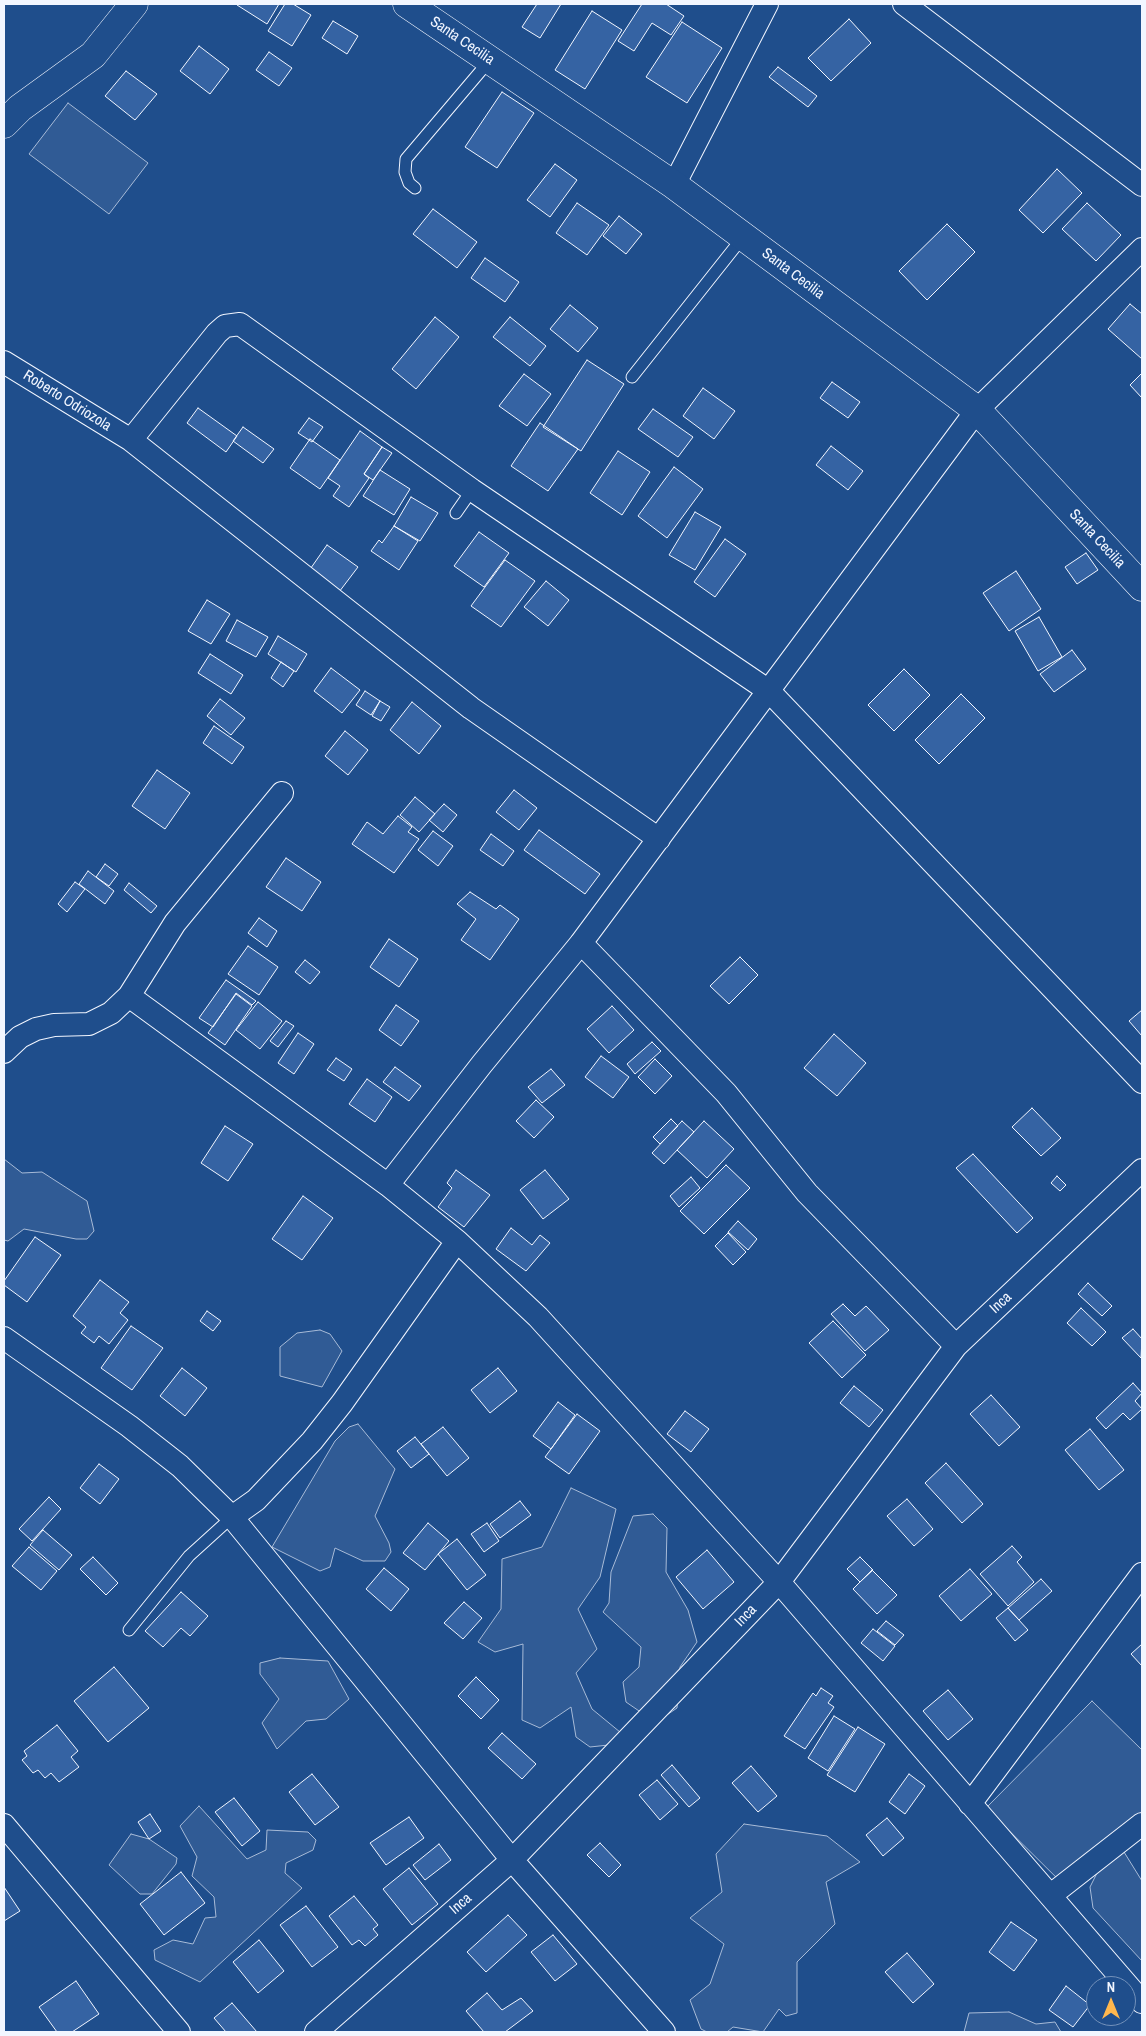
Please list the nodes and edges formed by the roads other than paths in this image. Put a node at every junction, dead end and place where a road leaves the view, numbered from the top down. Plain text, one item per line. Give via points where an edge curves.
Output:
1 (134, 4) edge
2 (407, 4) edge
3 (767, 4) edge
4 (904, 4) edge
5 (490, 60) junction
6 (4, 124) edge
7 (674, 185) junction
8 (1142, 185) edge
9 (416, 188) dead end
10 (743, 236) junction
11 (1142, 249) edge
12 (4, 362) edge
13 (632, 377) dead end
14 (977, 410) junction
15 (130, 440) junction
16 (472, 490) junction
17 (456, 513) dead end
18 (1142, 588) edge
19 (769, 691) junction
20 (282, 793) dead end
21 (659, 839) junction
22 (582, 943) junction
23 (129, 996) junction
24 (4, 1052) edge
25 (1142, 1082) edge
26 (1142, 1170) edge
27 (388, 1185) junction
28 (457, 1240) junction
29 (4, 1338) edge
30 (956, 1346) junction
31 (232, 1517) junction
32 (1142, 1574) edge
33 (779, 1582) junction
34 (129, 1630) dead end
35 (970, 1804) junction
36 (1142, 1824) edge
37 (4, 1825) edge
38 (512, 1860) junction
39 (1050, 1895) junction
40 (1142, 2002) edge
41 (179, 2032) edge
42 (316, 2032) edge
43 (664, 2032) edge

1 - 6 street via 92,55 20,108
2 - 5 street, Santa Cecilia
3 - 7 street
4 - 8 street
5 - 7 street, Santa Cecilia
5 - 9 lane via 406,159 405,172 409,183
7 - 10 street, Santa Cecilia
10 - 13 lane
10 - 14 street, Santa Cecilia
11 - 14 street
12 - 15 street, Roberto Odriozola
14 - 18 street, Santa Cecilia
14 - 19 street
15 - 16 street via 217,334 231,324 240,324
15 - 21 street, Roberto Odriozola via 471,708
16 - 17 lane
16 - 19 street
19 - 21 street
19 - 25 street
20 - 23 street via 175,923
21 - 22 street
22 - 27 street
22 - 30 street via 726,1093 807,1193
23 - 24 street via 111,1013 89,1024 36,1029 20,1037
23 - 27 street
26 - 30 street, Inca
27 - 28 street
28 - 31 street via 312,1441 256,1500
28 - 33 street via 538,1317
29 - 31 street via 180,1466
30 - 33 street, Inca
31 - 34 lane via 189,1556
31 - 38 street
32 - 35 street
33 - 35 street
33 - 38 street, Inca
35 - 39 street
36 - 39 street
37 - 41 street
38 - 42 street, Inca
38 - 43 street
39 - 40 street

